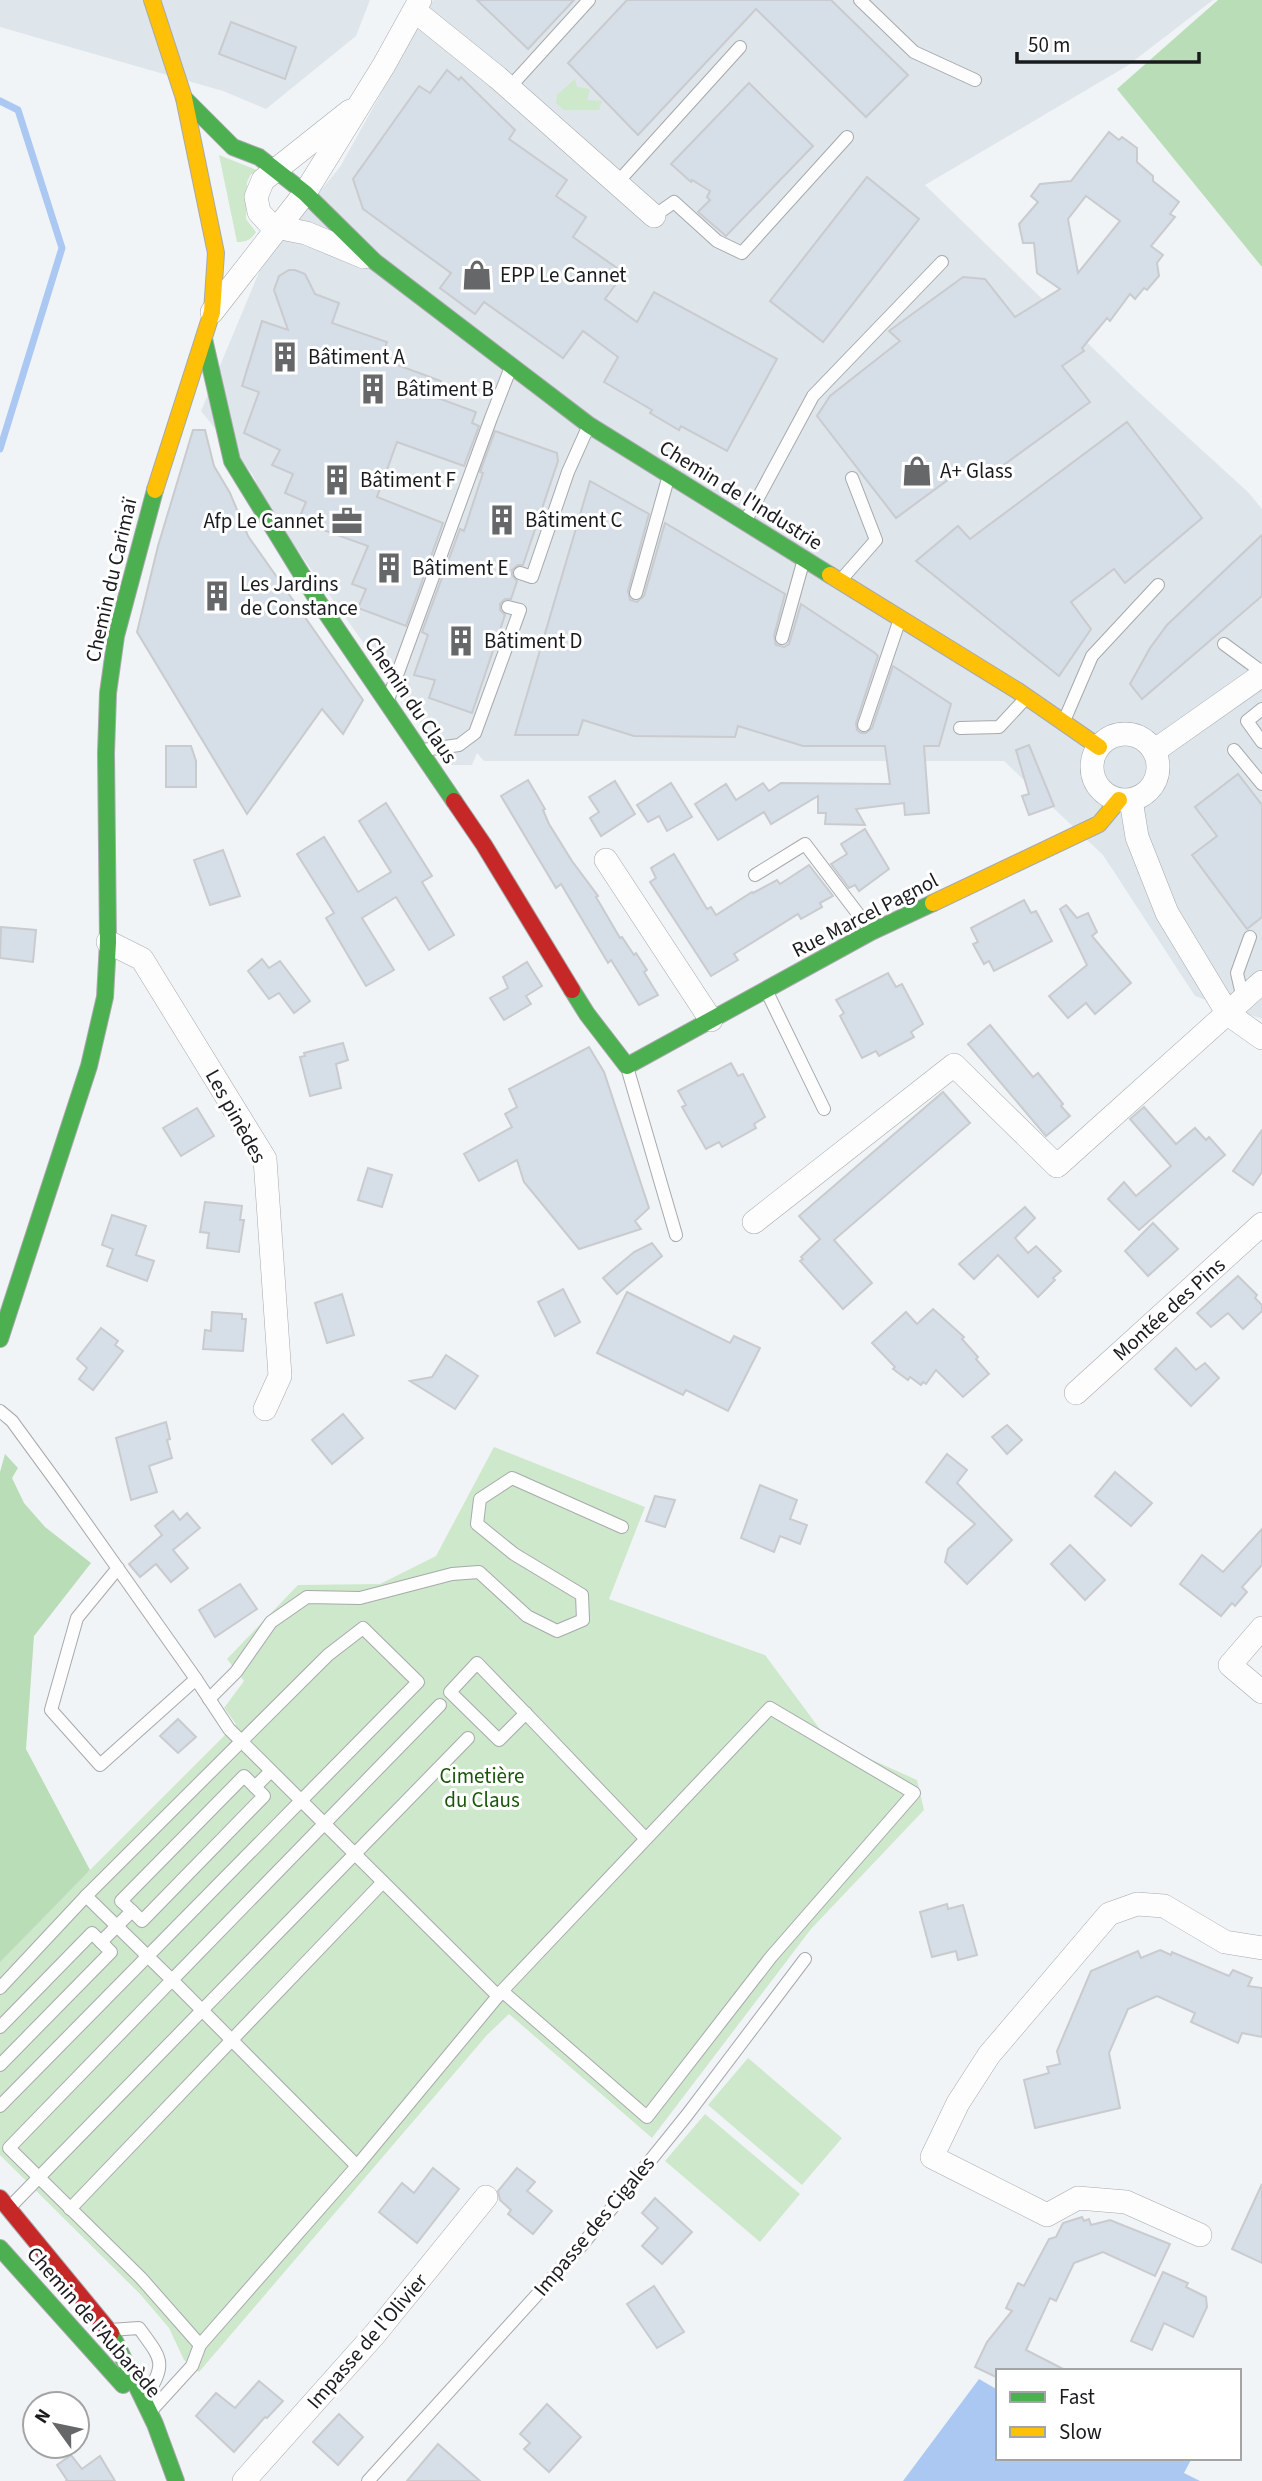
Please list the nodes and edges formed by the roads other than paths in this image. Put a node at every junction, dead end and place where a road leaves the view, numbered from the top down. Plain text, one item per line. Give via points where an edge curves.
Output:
1 (152, 0) edge
2 (589, 0) edge
3 (860, 0) edge
4 (418, 5) edge
5 (740, 47) dead end
6 (975, 80) dead end
7 (509, 88) junction
8 (184, 98) junction
9 (363, 100) junction
10 (847, 137) dead end
11 (277, 170) junction
12 (617, 183) junction
13 (304, 193) junction
14 (654, 216) joint
15 (276, 227) junction
16 (216, 253) junction
17 (374, 261) junction
18 (943, 262) dead end
19 (212, 312) junction
20 (204, 339) junction
21 (511, 368) junction
22 (589, 425) junction
23 (669, 475) junction
24 (852, 478) dead end
25 (745, 522) junction
26 (804, 559) junction
27 (520, 573) dead end
28 (840, 581) junction
29 (1158, 585) dead end
30 (636, 593) dead end
31 (508, 607) dead end
32 (900, 618) junction
33 (782, 638) dead end
34 (1224, 644) dead end
35 (1262, 673) edge
36 (1026, 697) junction
37 (388, 701) junction
38 (1262, 709) edge
39 (1063, 723) junction
40 (864, 725) dead end
41 (960, 728) dead end
42 (1262, 742) edge
43 (1099, 747) junction
44 (1234, 750) dead end
45 (421, 751) junction
46 (1154, 751) junction
47 (1262, 784) edge
48 (1125, 800) junction
49 (606, 860) dead end
50 (755, 875) dead end
51 (871, 932) junction
52 (1250, 937) dead end
53 (108, 942) junction
54 (1262, 982) edge
55 (766, 990) junction
56 (1236, 1006) junction
57 (711, 1020) junction
58 (1262, 1038) edge
59 (627, 1066) junction
60 (824, 1109) dead end
61 (754, 1222) dead end
62 (1262, 1224) edge
63 (676, 1235) dead end
64 (0, 1339) edge
65 (1076, 1393) dead end
66 (265, 1409) dead end
67 (0, 1411) edge
68 (622, 1527) dead end
69 (117, 1569) junction
70 (1262, 1628) edge
71 (196, 1679) junction
72 (1262, 1692) edge
73 (209, 1699) junction
74 (440, 1705) dead end
75 (526, 1713) junction
76 (468, 1738) dead end
77 (242, 1741) junction
78 (271, 1771) junction
79 (255, 1787) junction
80 (301, 1801) junction
81 (325, 1824) junction
82 (645, 1838) junction
83 (354, 1853) junction
84 (383, 1882) junction
85 (86, 1896) junction
86 (132, 1911) junction
87 (117, 1925) junction
88 (101, 1942) junction
89 (1262, 1948) edge
90 (148, 1955) junction
91 (805, 1959) dead end
92 (172, 1980) junction
93 (0, 1989) edge
94 (500, 1993) junction
95 (203, 2011) junction
96 (0, 2027) edge
97 (232, 2040) junction
98 (0, 2065) edge
99 (0, 2106) edge
100 (357, 2166) junction
101 (39, 2178) junction
102 (486, 2197) dead end
103 (4, 2203) edge
104 (70, 2209) junction
105 (1200, 2235) dead end
106 (0, 2248) edge
107 (110, 2330) junction
108 (200, 2345) junction
109 (150, 2412) junction
110 (176, 2481) edge
111 (244, 2481) edge
112 (368, 2481) edge

1 - 8 street, Chemin du Carimaï
2 - 7 lane
3 - 6 lane via 914,52
4 - 7 street
4 - 9 street
5 - 12 lane
7 - 12 street
8 - 11 street, Chemin de l'Industrie via 233,147
8 - 16 street, Chemin du Carimaï
9 - 11 street
9 - 13 street
10 - 14 lane via 742,253 717,241 674,202
11 - 13 street, Chemin de l'Industrie
11 - 15 street via 263,180 256,197 259,212
12 - 14 street
13 - 15 street
13 - 17 street, Chemin de l'Industrie
15 - 16 street via 243,252
15 - 17 street via 306,233
15 - 19 street
16 - 19 street, Chemin du Carimaï
17 - 21 street, Chemin de l'Industrie
18 - 25 lane via 813,396
19 - 20 street, Chemin du Carimaï
20 - 37 street, Chemin du Claus via 232,461 317,601
20 - 53 street, Chemin du Carimaï via 146,517 116,636 106,753
21 - 22 street, Chemin de l'Industrie
21 - 37 lane
22 - 23 street, Chemin de l'Industrie
22 - 27 lane via 532,577
23 - 25 street, Chemin de l'Industrie
23 - 30 lane
24 - 28 lane via 876,540
25 - 26 street, Chemin de l'Industrie
26 - 28 street, Chemin de l'Industrie
26 - 33 lane
28 - 32 street, Chemin de l'Industrie
29 - 39 lane via 1092,656
31 - 45 lane via 520,610 475,733 459,745
32 - 36 street, Chemin de l'Industrie
32 - 40 lane
34 - 35 lane
35 - 46 street
36 - 39 street, Chemin de l'Industrie
36 - 41 lane via 999,727
37 - 45 street, Chemin du Claus
38 - 42 lane via 1247,721
39 - 43 street, Chemin de l'Industrie
43 - 46 street via 1127,734
43 - 48 street via 1092,768 1094,779 1108,796
44 - 47 lane
45 - 59 street, Chemin du Claus via 587,1014
46 - 48 street via 1158,761 1155,781 1141,797
48 - 51 street, Rue Marcel Pagnol via 1099,824
48 - 56 street via 1167,913
49 - 57 street
50 - 51 lane via 805,844
51 - 55 street, Rue Marcel Pagnol
52 - 56 lane via 1237,973
53 - 64 street, Chemin du Carimaï via 105,997 89,1066
53 - 66 street, Les pinèdes via 142,959 265,1159 280,1376
54 - 56 street
55 - 57 street, Rue Marcel Pagnol
55 - 60 lane
56 - 58 street
56 - 61 street via 1057,1166 954,1065
57 - 59 street, Rue Marcel Pagnol
59 - 63 lane
62 - 65 street, Montée des Pins
67 - 69 lane via 12,1421
68 - 73 lane via 512,1478 480,1499 477,1524 514,1554 582,1595 583,1620 556,1631 527,1616 479,1572 452,1574 360,1598 307,1597 271,1622 236,1672
69 - 71 lane
69 - 71 lane via 77,1618 51,1710 100,1765
70 - 72 street via 1230,1665
71 - 73 lane
73 - 77 lane
74 - 81 lane
75 - 75 lane via 477,1663 450,1692 499,1740
75 - 82 lane
76 - 83 lane
77 - 78 lane
77 - 80 lane via 328,1655 363,1628 418,1682
77 - 85 lane
78 - 79 lane
78 - 80 lane
79 - 86 lane via 264,1796 142,1921
79 - 86 lane via 244,1776 121,1901
80 - 81 lane
80 - 90 lane
81 - 83 lane
81 - 92 lane
82 - 94 lane
82 - 94 lane via 770,1707 914,1793 771,1957 647,2117
83 - 84 lane
83 - 95 lane
84 - 94 lane
84 - 97 lane
85 - 87 lane
85 - 93 lane
86 - 87 lane
87 - 88 lane
87 - 90 lane
88 - 96 lane via 92,1933
88 - 98 lane via 111,1952
89 - 105 street via 1225,1942 1164,1906 1137,1904 1110,1914 989,2055 958,2103 932,2157 1047,2215 1078,2198 1126,2202
90 - 92 lane
90 - 99 lane
91 - 112 lane, Impasse des Cigales via 582,2245
92 - 95 lane
92 - 101 lane via 9,2148
94 - 100 lane
95 - 97 lane
95 - 101 lane
97 - 100 lane
97 - 104 lane
100 - 108 lane
101 - 103 lane
101 - 104 lane
102 - 111 street, Impasse de l'Olivier via 375,2334
103 - 107 street, Chemin de l'Aubarède
104 - 108 lane via 141,2278
106 - 109 street, Chemin de l'Aubarède
107 - 109 street, Chemin de l'Aubarède
107 - 109 lane, Chemin de l'Aubarède via 139,2328 160,2357
108 - 109 lane via 192,2366
109 - 110 street, Chemin de l'Aubarède

